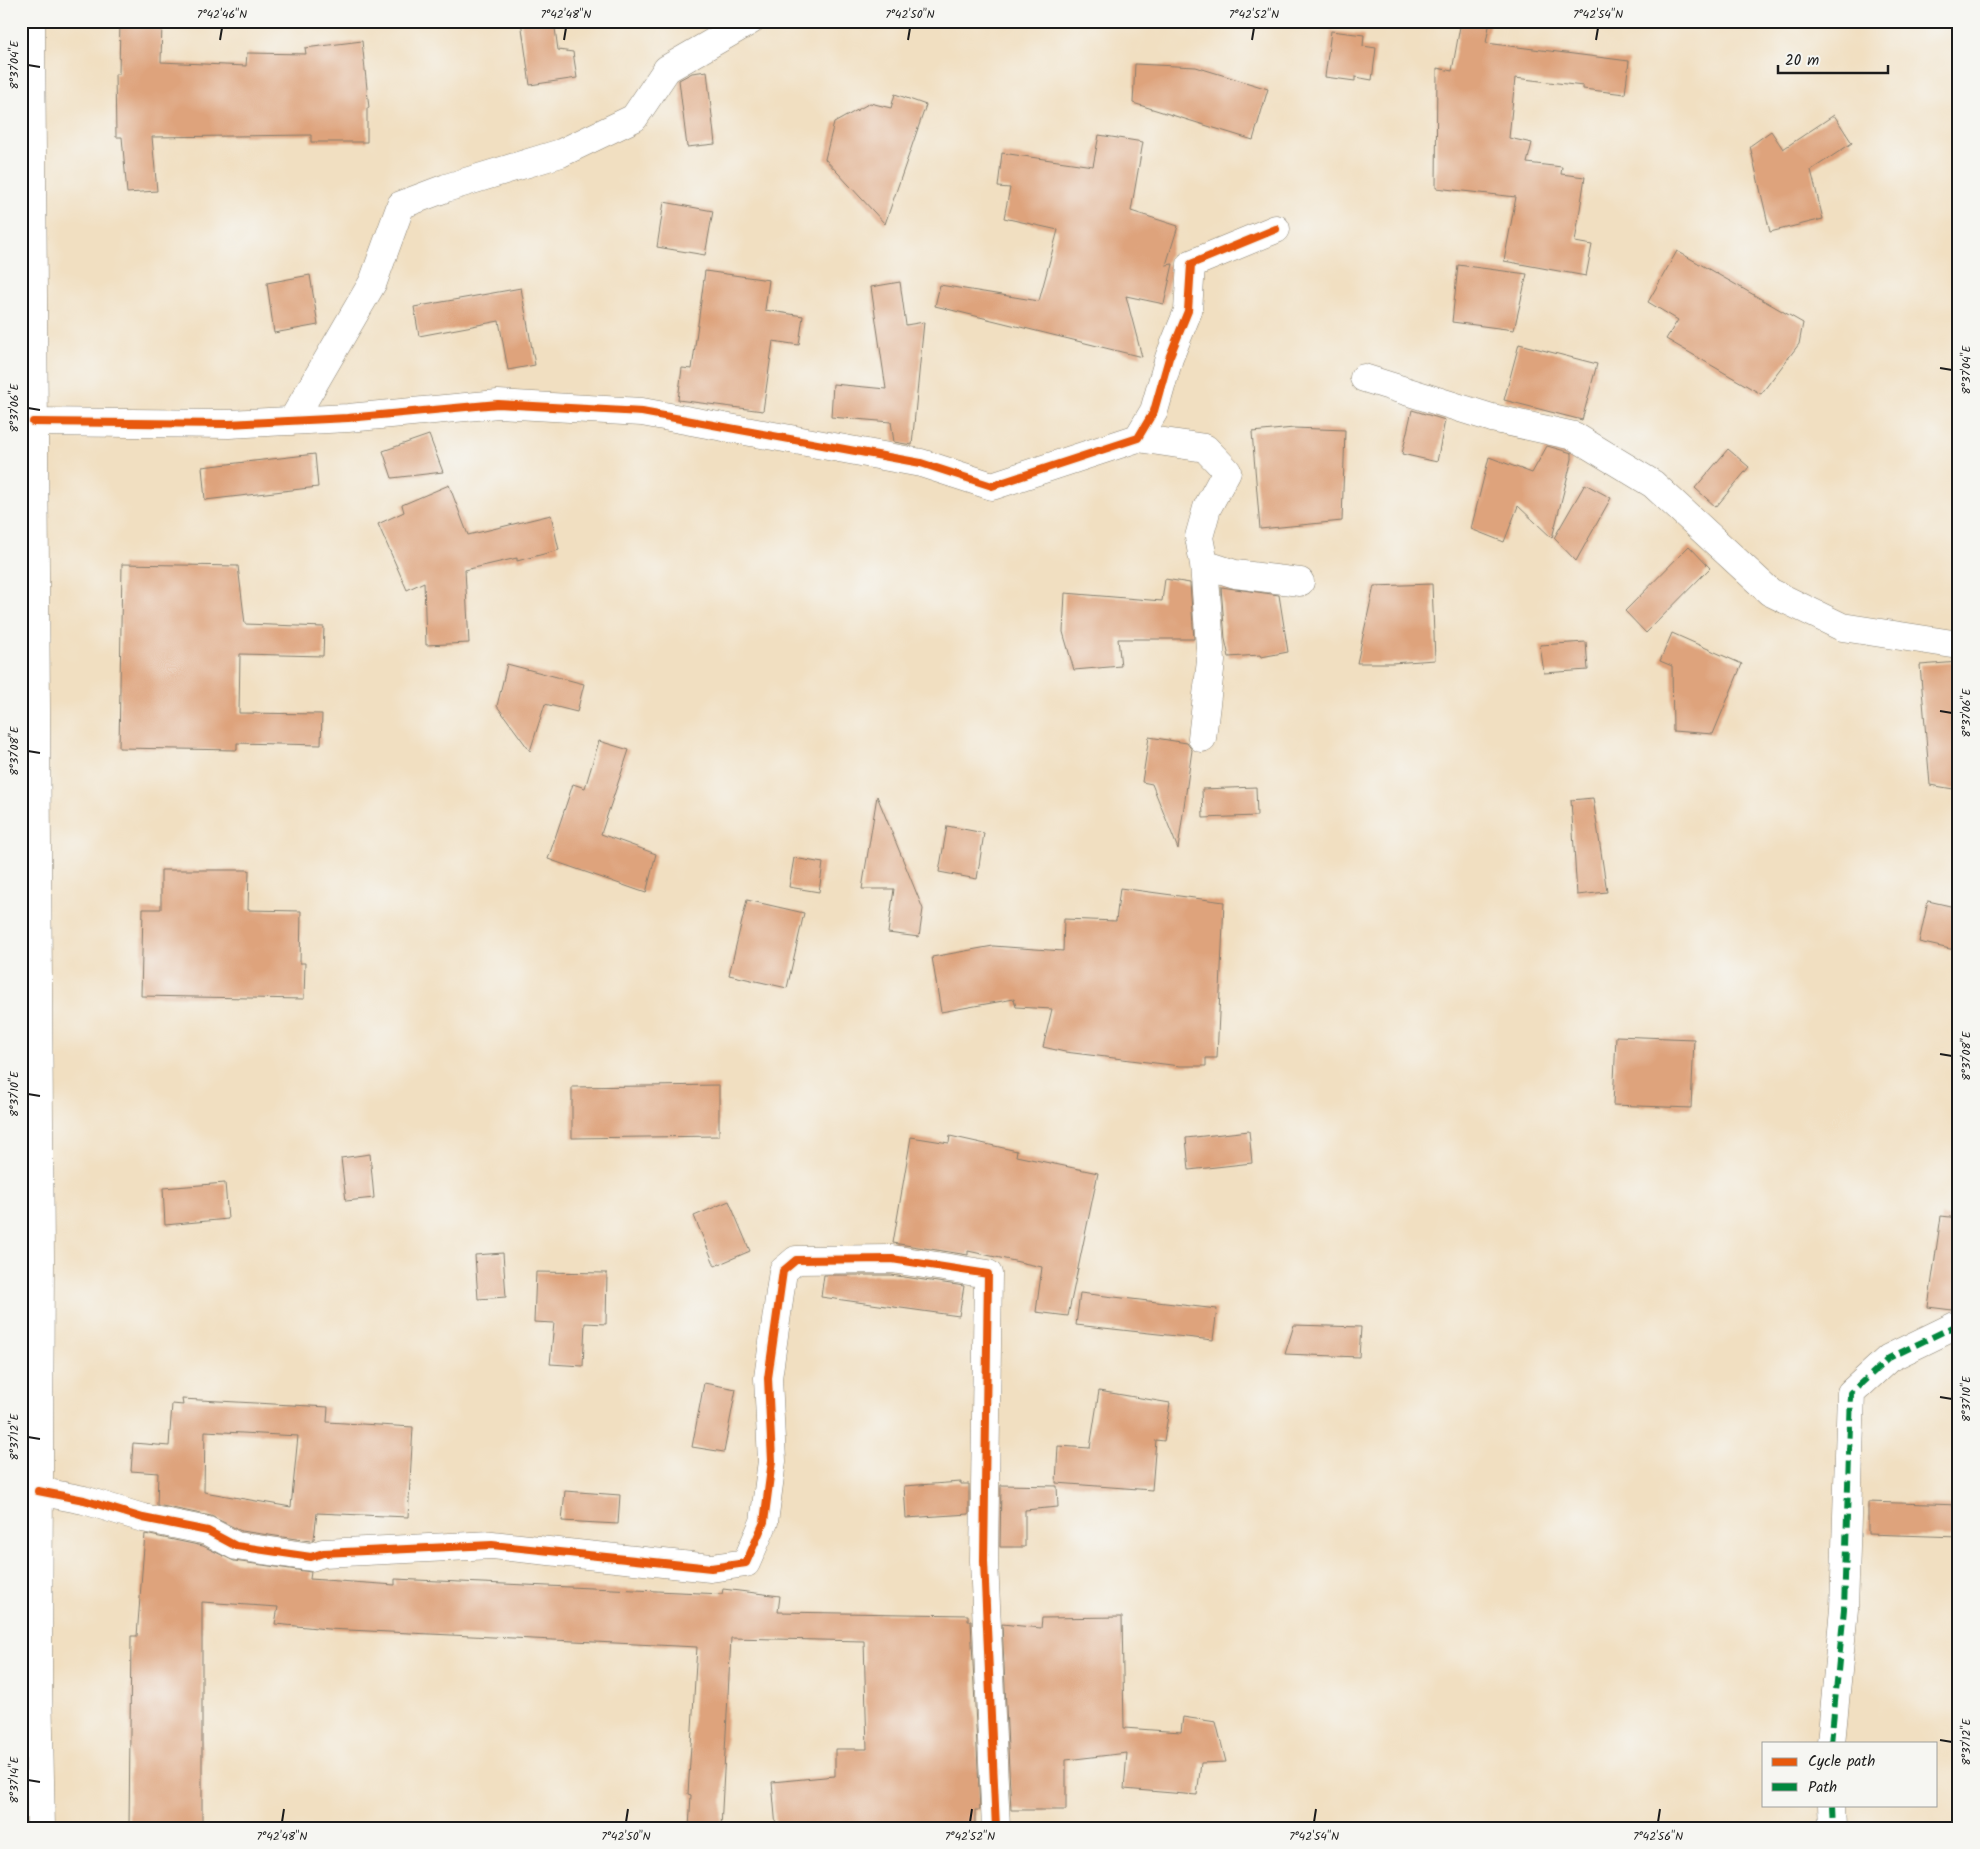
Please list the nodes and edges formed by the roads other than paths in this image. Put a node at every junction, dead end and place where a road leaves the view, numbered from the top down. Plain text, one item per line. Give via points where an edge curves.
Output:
1 (31, 21) edge
2 (750, 21) edge
3 (1276, 229) dead end
4 (1364, 378) dead end
5 (292, 421) junction
6 (33, 422) junction
7 (1138, 438) junction
8 (1204, 564) junction
9 (1300, 582) dead end
10 (1959, 645) edge
11 (1202, 738) dead end
12 (1959, 1324) edge
13 (38, 1491) junction
14 (1831, 1742) edge
15 (1832, 1806) edge
16 (40, 1828) edge
17 (996, 1828) edge
18 (1833, 1828) edge

1 - 6 street
2 - 5 street via 667,69 634,118 561,153 401,205 374,282
3 - 7 street via 1191,264 1188,311 1169,358 1154,411
4 - 10 street via 1492,418 1574,436 1653,484 1770,592 1842,627
5 - 6 street via 229,424
5 - 7 street via 498,404 642,412 921,463 992,486
6 - 13 street via 40,1260
7 - 8 street via 1204,448 1227,471 1207,508 1199,537
8 - 9 street via 1235,574
8 - 11 street via 1211,661
12 - 14 street via 1890,1358 1851,1393 1844,1609
13 - 16 street
13 - 17 street via 208,1531 236,1546 311,1557 323,1553 492,1545 711,1568 746,1563 764,1522 772,1461 768,1378 783,1271 796,1260 892,1259 988,1274 984,1562
15 - 18 street

